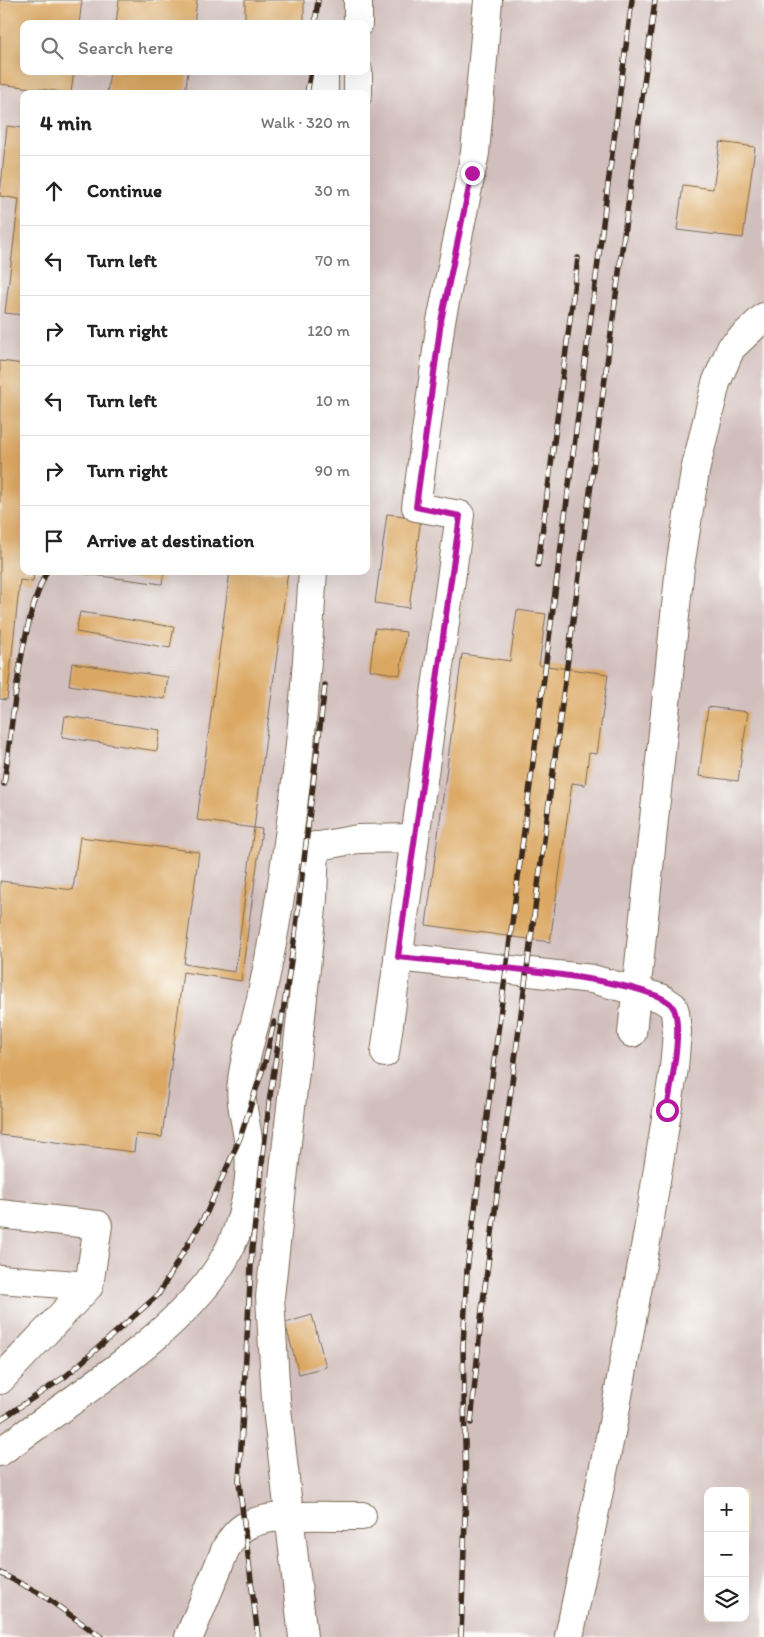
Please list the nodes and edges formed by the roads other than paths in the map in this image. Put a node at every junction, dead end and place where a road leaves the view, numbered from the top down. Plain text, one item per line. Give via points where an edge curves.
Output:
1 (358, 0) edge
2 (488, 0) edge
3 (358, 20) edge
4 (324, 75) edge
5 (358, 75) edge
6 (324, 90) edge
7 (358, 90) edge
8 (764, 316) edge
9 (313, 575) edge
10 (415, 838) junction
11 (315, 846) junction
12 (287, 849) junction
13 (398, 957) junction
14 (636, 989) junction
15 (632, 1033) dead end
16 (385, 1053) dead end
17 (244, 1205) junction
18 (278, 1210) junction
19 (0, 1214) edge
20 (0, 1278) edge
21 (89, 1286) junction
22 (0, 1380) edge
23 (0, 1452) edge
24 (362, 1516) dead end
25 (289, 1518) junction
26 (189, 1637) edge
27 (303, 1637) edge
28 (569, 1637) edge

1 - 3 lane
2 - 10 lane via 475,153 441,321 416,507 460,516
4 - 6 lane
5 - 7 lane
8 - 14 lane via 739,338 721,368 695,471 680,567
9 - 12 lane via 300,752
10 - 11 lane via 380,837
10 - 13 lane
11 - 12 lane
11 - 18 lane via 303,998
12 - 17 lane via 260,1002 242,1082 249,1166
13 - 14 lane via 592,979
13 - 16 lane
14 - 15 lane
14 - 28 lane via 673,1006 677,1020 676,1047 648,1231
17 - 18 lane
17 - 23 lane via 233,1242 222,1263 176,1317 107,1374
18 - 25 lane via 270,1318
19 - 21 lane via 98,1225
20 - 21 lane
21 - 22 lane
24 - 25 lane
25 - 26 lane via 256,1522 235,1534 216,1568
25 - 27 lane

